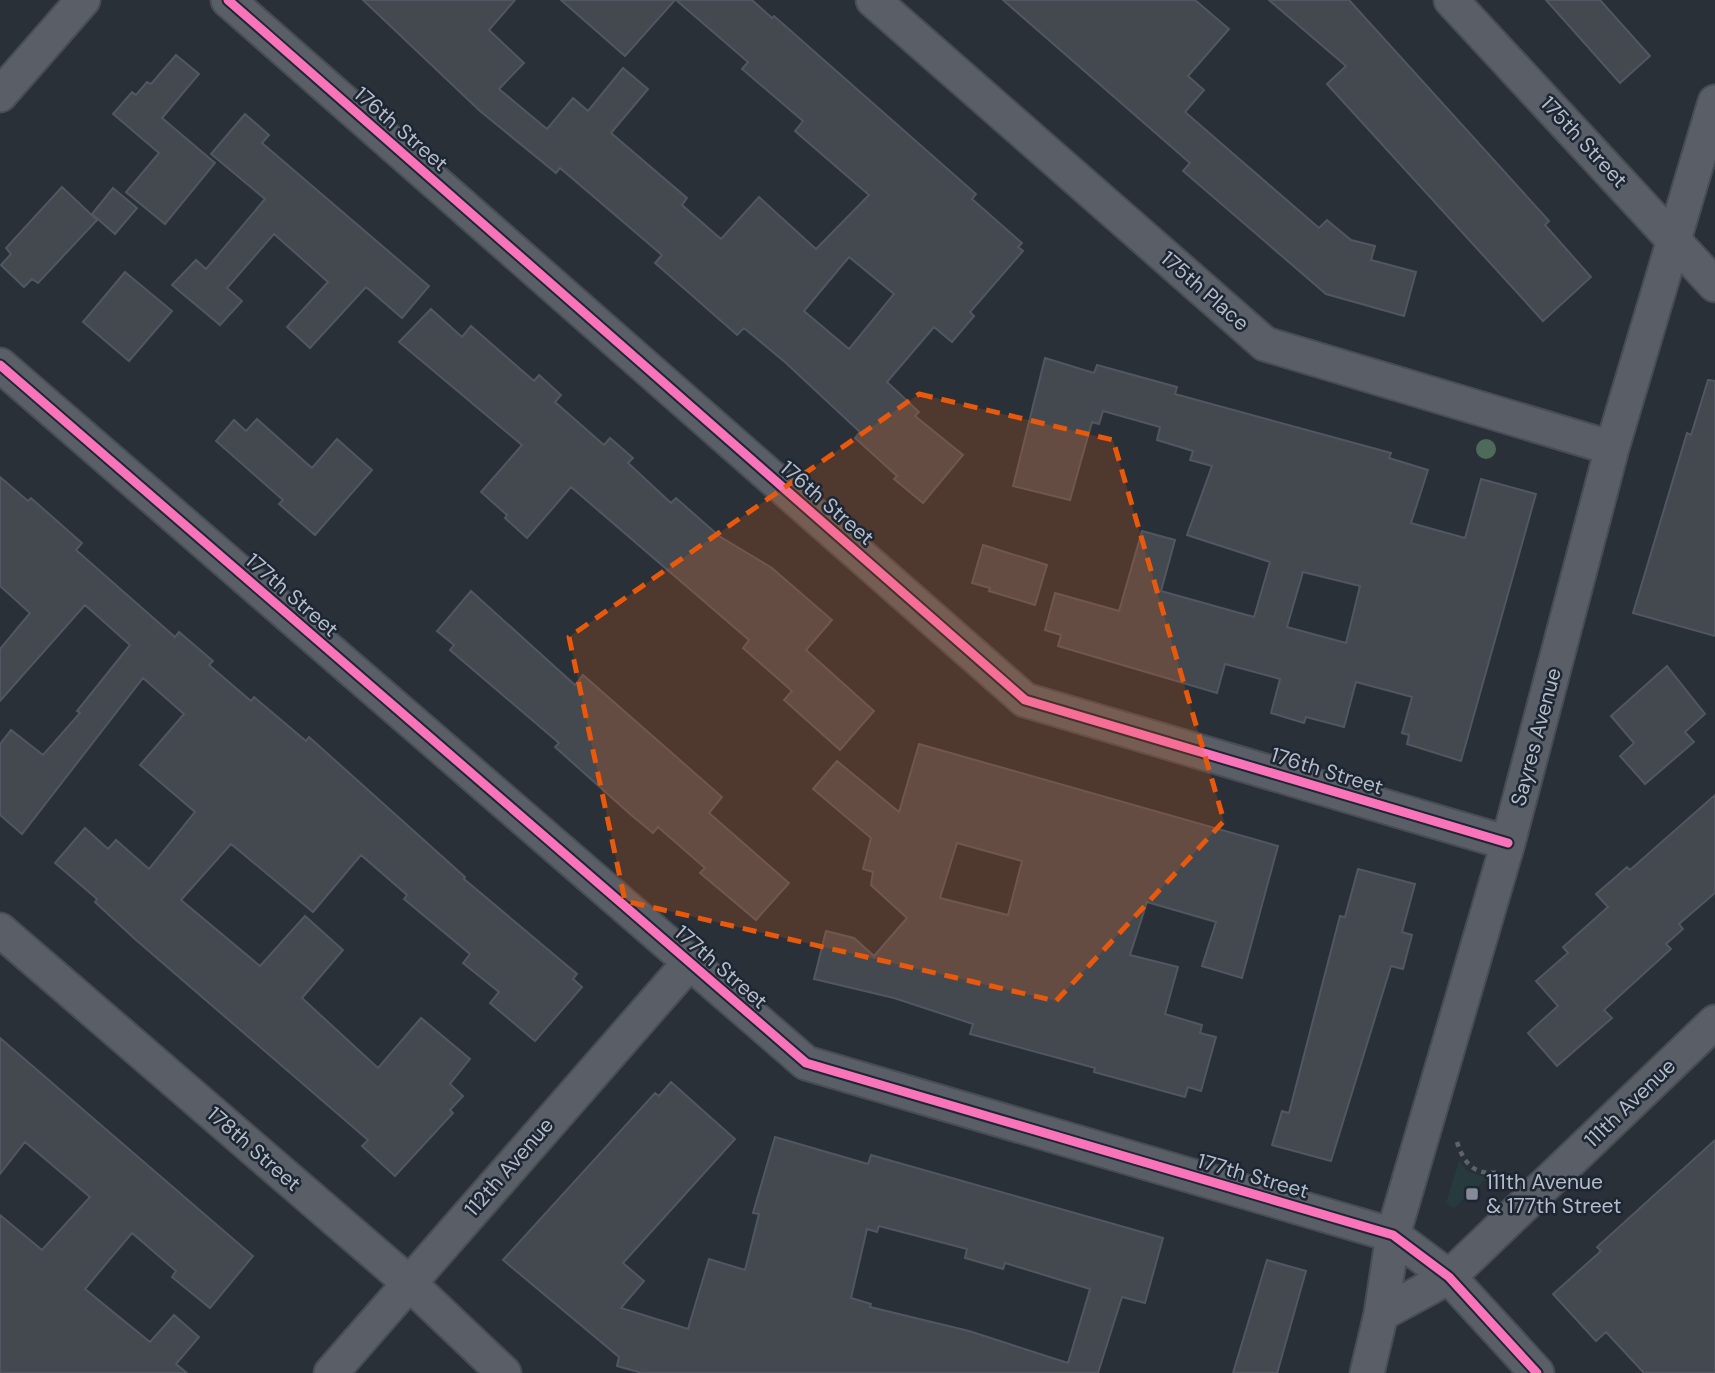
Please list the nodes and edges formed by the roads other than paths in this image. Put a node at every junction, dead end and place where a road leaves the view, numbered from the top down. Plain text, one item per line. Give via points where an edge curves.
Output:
1 (83, 0) edge
2 (228, 0) edge
3 (873, 0) edge
4 (1451, 0) edge
5 (0, 96) edge
6 (1715, 102) edge
7 (1675, 239) junction
8 (1715, 285) edge
9 (0, 365) edge
10 (1612, 448) junction
11 (1508, 843) junction
12 (0, 930) edge
13 (690, 962) junction
14 (1715, 1022) edge
15 (1392, 1235) junction
16 (1449, 1277) junction
17 (408, 1282) junction
18 (1381, 1314) junction
19 (331, 1373) edge
20 (504, 1373) edge
21 (1367, 1373) edge
22 (1536, 1373) edge

1 - 5 street
2 - 11 street, 176th Street via 1025,700
3 - 10 street, 175th Place via 1265,344
4 - 7 street, 175th Street
6 - 7 street, Sayres Avenue
7 - 8 street, 175th Street
7 - 10 street, Sayres Avenue
9 - 13 street, 177th Street
10 - 11 street, Sayres Avenue
11 - 15 street, Sayres Avenue
12 - 17 street, 178th Street
13 - 15 street, 177th Street via 806,1063
13 - 17 street, 112th Avenue
14 - 16 street, 111th Avenue
15 - 16 street, 177th Street
15 - 18 street, Sayres Avenue
16 - 18 street, 111th Avenue
16 - 22 street, 177th Street
17 - 19 street, 112th Avenue
17 - 20 street, 178th Street
18 - 21 street, Sayres Avenue

